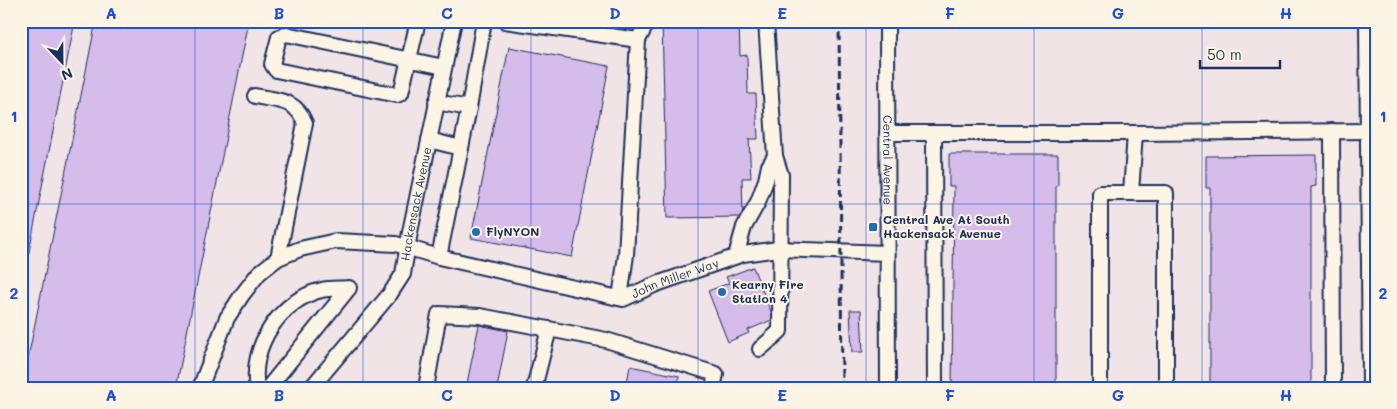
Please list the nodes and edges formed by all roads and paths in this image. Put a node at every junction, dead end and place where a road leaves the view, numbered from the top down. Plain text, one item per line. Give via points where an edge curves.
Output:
1 (418, 21) edge
2 (454, 21) edge
3 (484, 21) edge
4 (505, 21) edge
5 (648, 21) edge
6 (766, 21) edge
7 (887, 21) edge
8 (1367, 21) edge
9 (638, 40) junction
10 (410, 60) junction
11 (444, 68) junction
12 (256, 96) dead end
13 (436, 102) junction
14 (469, 108) junction
15 (1368, 130) junction
16 (1332, 131) junction
17 (934, 132) junction
18 (887, 133) junction
19 (1135, 133) junction
20 (429, 140) junction
21 (461, 148) junction
22 (775, 156) junction
23 (1131, 193) junction
24 (408, 248) junction
25 (782, 249) junction
26 (888, 253) junction
27 (736, 256) junction
28 (439, 257) junction
29 (278, 258) junction
30 (620, 298) junction
31 (549, 329) junction
32 (760, 349) dead end
33 (200, 388) edge
34 (257, 388) edge
35 (268, 388) edge
36 (311, 388) edge
37 (426, 388) edge
38 (534, 388) edge
39 (713, 388) edge
40 (888, 388) edge
41 (935, 388) edge
42 (1100, 388) edge
43 (1166, 388) edge
44 (1333, 388) edge
45 (1370, 388) edge

1 - 10 street
2 - 11 street, Hackensack Avenue
3 - 14 street
4 - 9 street
5 - 9 street
6 - 22 street
7 - 18 street, Central Avenue
8 - 15 street
9 - 30 street via 626,255
10 - 10 street via 286,34 279,38 272,64 276,70 397,95 401,94
10 - 11 street
11 - 13 street, Hackensack Avenue
12 - 29 street via 292,104 301,112 305,123
13 - 14 street
13 - 20 street, Hackensack Avenue
14 - 21 street
15 - 16 street
15 - 45 street
16 - 19 street
16 - 44 street
17 - 18 street
17 - 19 street
17 - 41 street
18 - 26 street, Central Avenue
19 - 23 street
20 - 21 street
20 - 24 street, Hackensack Avenue
21 - 28 street
22 - 25 street via 781,175
22 - 27 street via 758,202 744,227
23 - 42 street via 1100,193
23 - 43 street via 1166,194
24 - 28 street, John Miller Way
24 - 29 street, John Miller Way via 396,244 336,241
24 - 36 street, Hackensack Avenue via 406,266 399,282
25 - 26 street, John Miller Way
25 - 27 street, John Miller Way
25 - 32 street via 780,331
26 - 40 street, Central Avenue
27 - 30 street, John Miller Way
28 - 30 street, John Miller Way
29 - 33 street, John Miller Way via 259,273 227,318
31 - 37 street via 480,316 439,314
31 - 38 street
31 - 39 street via 606,340 716,374
34 - 35 street via 254,374 259,353 267,336 290,305 322,290 349,288

